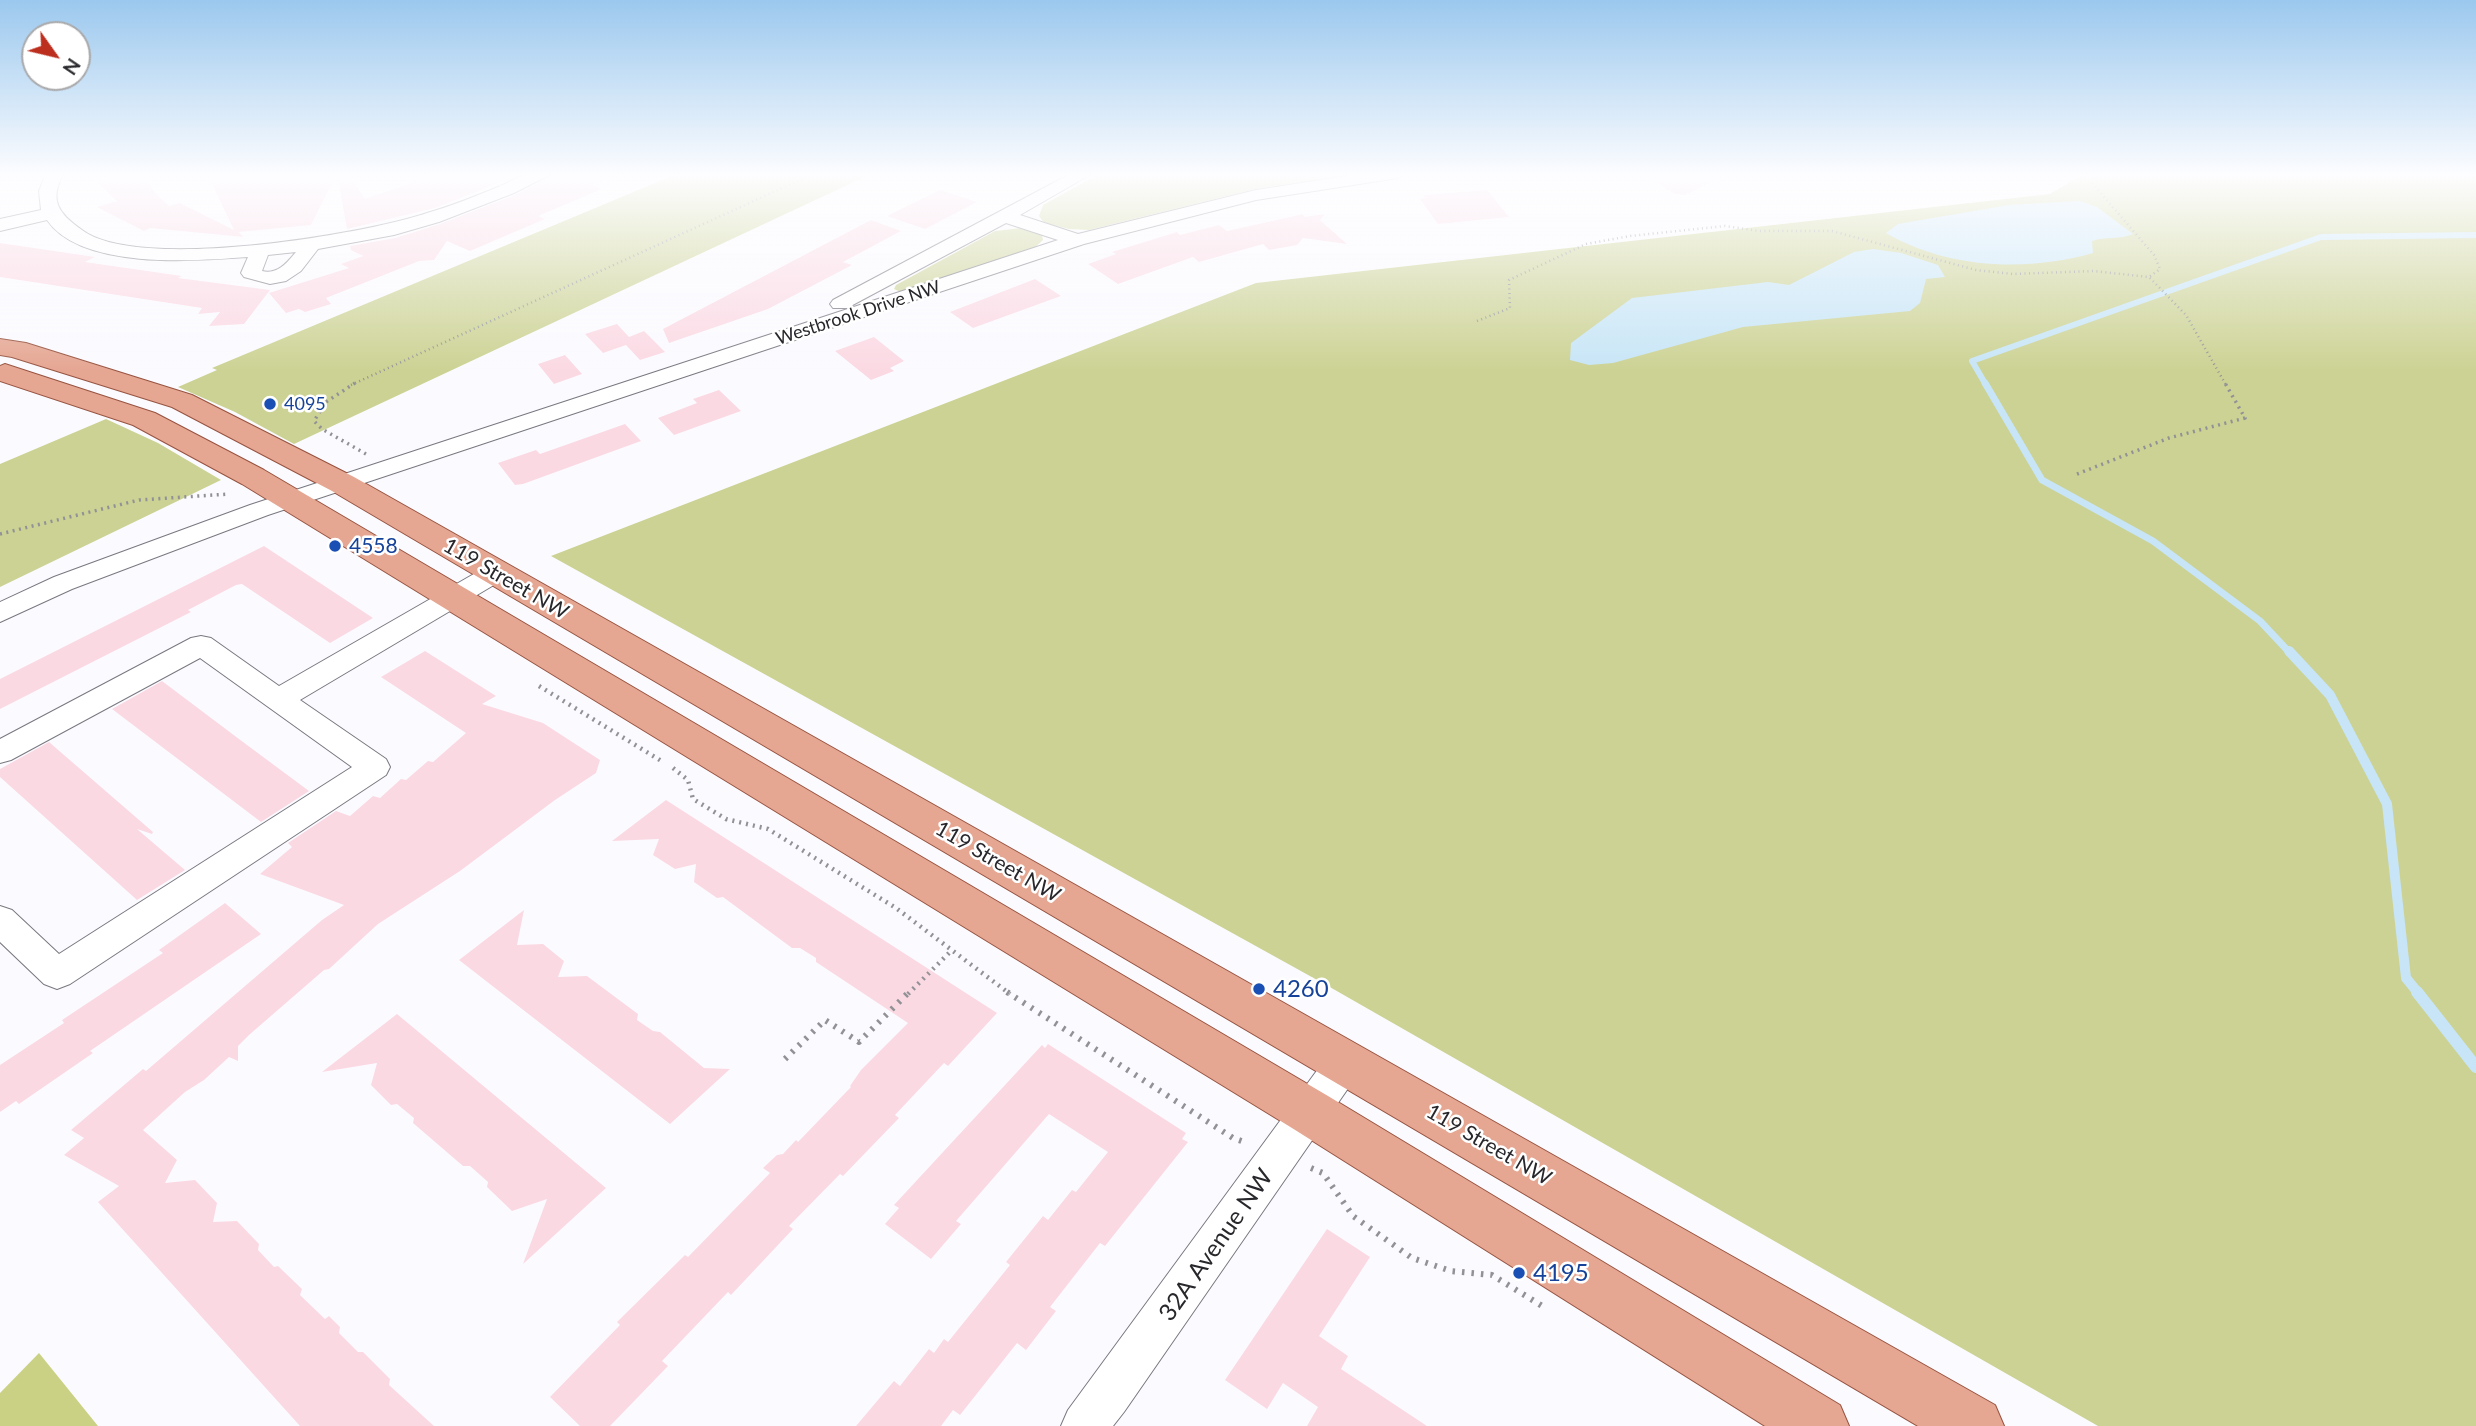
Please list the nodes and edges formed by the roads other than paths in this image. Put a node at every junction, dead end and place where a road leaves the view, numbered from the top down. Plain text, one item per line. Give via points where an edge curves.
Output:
1 (84, 240) edge
2 (339, 240) edge
3 (960, 240) edge
4 (1077, 240) edge
5 (312, 244) junction
6 (261, 249) junction
7 (0, 347) edge
8 (686, 371) junction
9 (0, 372) edge
10 (353, 474) junction
11 (292, 500) junction
12 (495, 573) junction
13 (454, 598) junction
14 (0, 613) edge
15 (279, 699) junction
16 (0, 752) edge
17 (0, 920) edge
18 (1345, 1062) junction
19 (1310, 1111) junction
20 (1084, 1426) edge
21 (1819, 1426) edge
22 (1974, 1426) edge

1 - 6 street via 126,251 191,254
2 - 5 street
3 - 8 street, Westbrook Drive NW via 852,298
4 - 8 street, Westbrook Drive NW
5 - 6 street
5 - 6 street via 298,266 275,277 251,273
7 - 10 main road, 119 Street NW via 182,401
8 - 10 street, Westbrook Drive NW
9 - 11 main road, 119 Street NW via 144,419
10 - 11 street, Westbrook Drive NW
10 - 12 main road, 119 Street NW
11 - 13 main road, 119 Street NW
11 - 14 street, Westbrook Drive NW via 63,583
12 - 13 street
12 - 18 main road, 119 Street NW
13 - 15 street
13 - 19 main road, 119 Street NW
15 - 16 street via 201,645
15 - 17 street via 375,767 57,974
18 - 19 street, 32A Avenue NW
18 - 22 main road, 119 Street NW
19 - 20 street, 32A Avenue NW
19 - 21 main road, 119 Street NW

